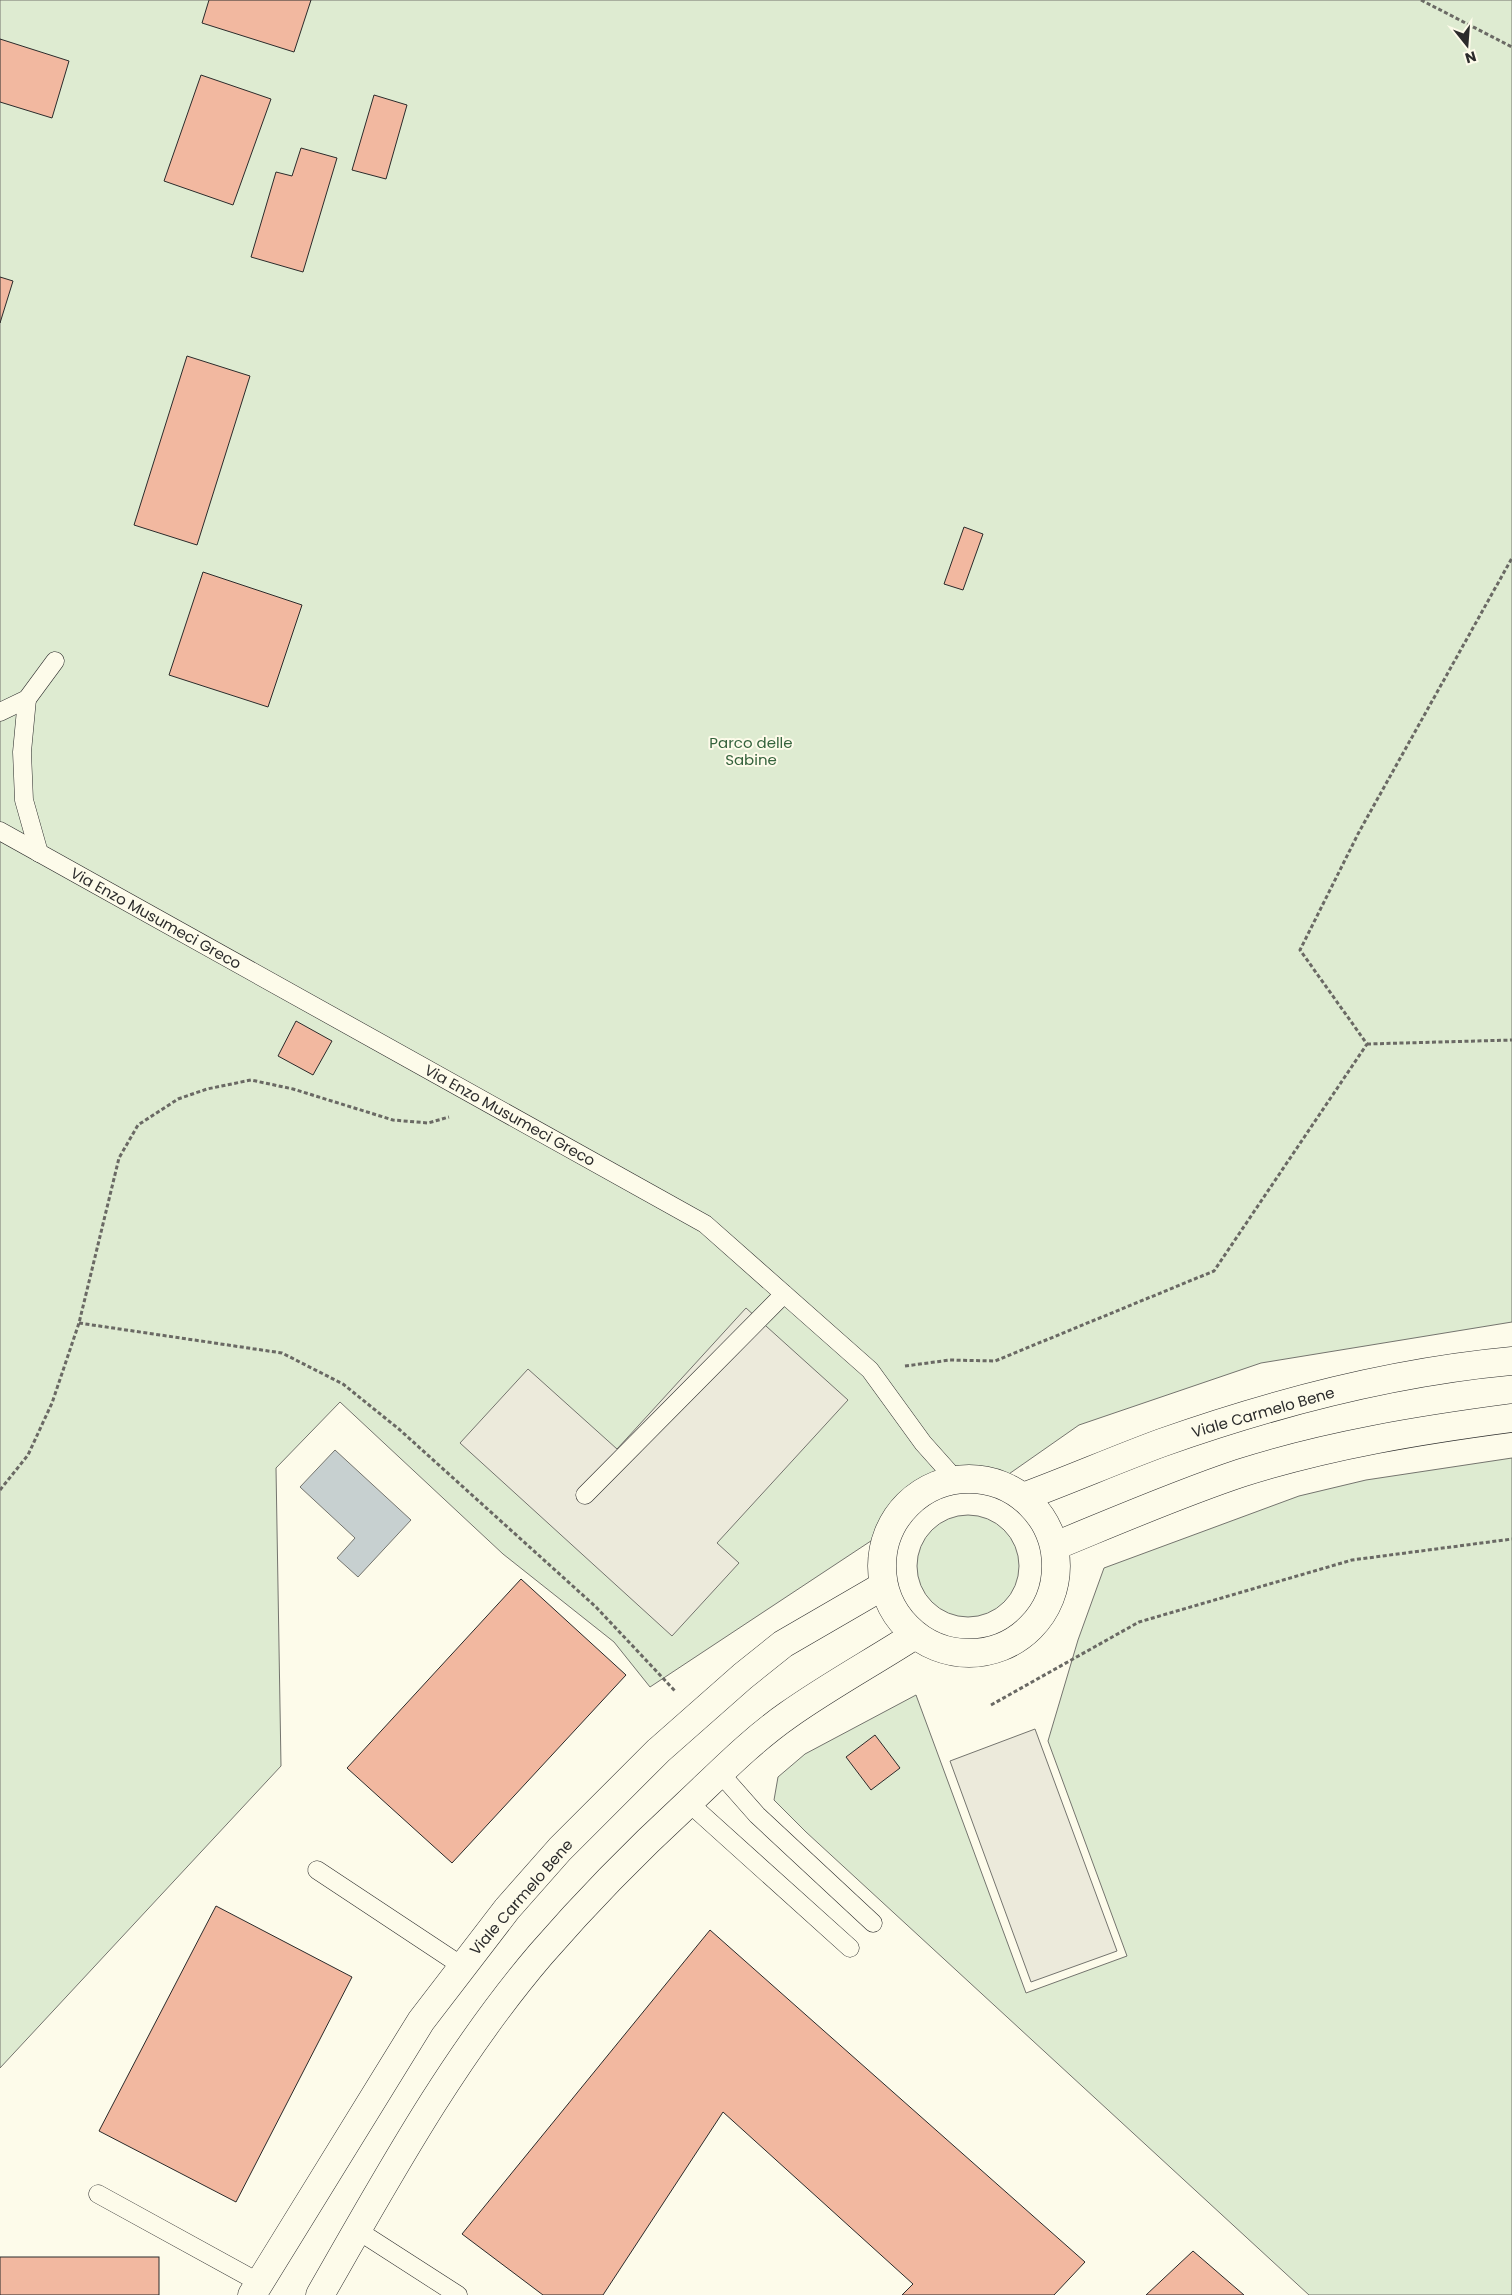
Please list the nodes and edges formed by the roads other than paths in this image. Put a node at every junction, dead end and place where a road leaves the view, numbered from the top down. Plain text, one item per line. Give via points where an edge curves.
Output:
1 (55, 661) dead end
2 (27, 699) junction
3 (0, 712) edge
4 (0, 831) edge
5 (39, 854) junction
6 (784, 1294) junction
7 (1512, 1361) edge
8 (1512, 1418) edge
9 (956, 1480) junction
10 (585, 1495) dead end
11 (1023, 1497) junction
12 (1055, 1546) junction
13 (883, 1586) junction
14 (914, 1635) junction
15 (720, 1773) junction
16 (688, 1803) junction
17 (317, 1870) dead end
18 (873, 1923) dead end
19 (850, 1948) dead end
20 (462, 1966) junction
21 (98, 2194) dead end
22 (357, 2230) junction
23 (256, 2289) edge
24 (320, 2295) edge
25 (458, 2295) edge

1 - 2 lane
2 - 3 lane
2 - 5 lane via 22,752 24,800
4 - 5 lane, Via Enzo Musumeci Greco
5 - 6 lane, Via Enzo Musumeci Greco via 705,1224
6 - 9 lane, Via Enzo Musumeci Greco via 870,1370 923,1443
6 - 10 lane
7 - 11 street, Viale Carmelo Bene via 1399,1377 1277,1406 1161,1443
8 - 12 street via 1385,1438 1262,1467 1171,1498
9 - 11 street via 996,1483
9 - 13 street via 928,1489 905,1506 889,1529 881,1558
11 - 12 street via 1037,1510
12 - 14 street via 1057,1572 1052,1596 1040,1619 1021,1637 993,1650 970,1654 941,1650
13 - 14 street via 895,1613
13 - 20 street, Viale Carmelo Bene via 783,1644 658,1751 560,1849
14 - 15 street via 787,1716
15 - 16 street
15 - 18 lane via 757,1815
16 - 19 lane
16 - 22 street via 631,1856 540,1955 470,2049 409,2140
17 - 20 lane
20 - 23 street, Viale Carmelo Bene via 421,2021
21 - 23 lane
22 - 24 street
22 - 25 lane

